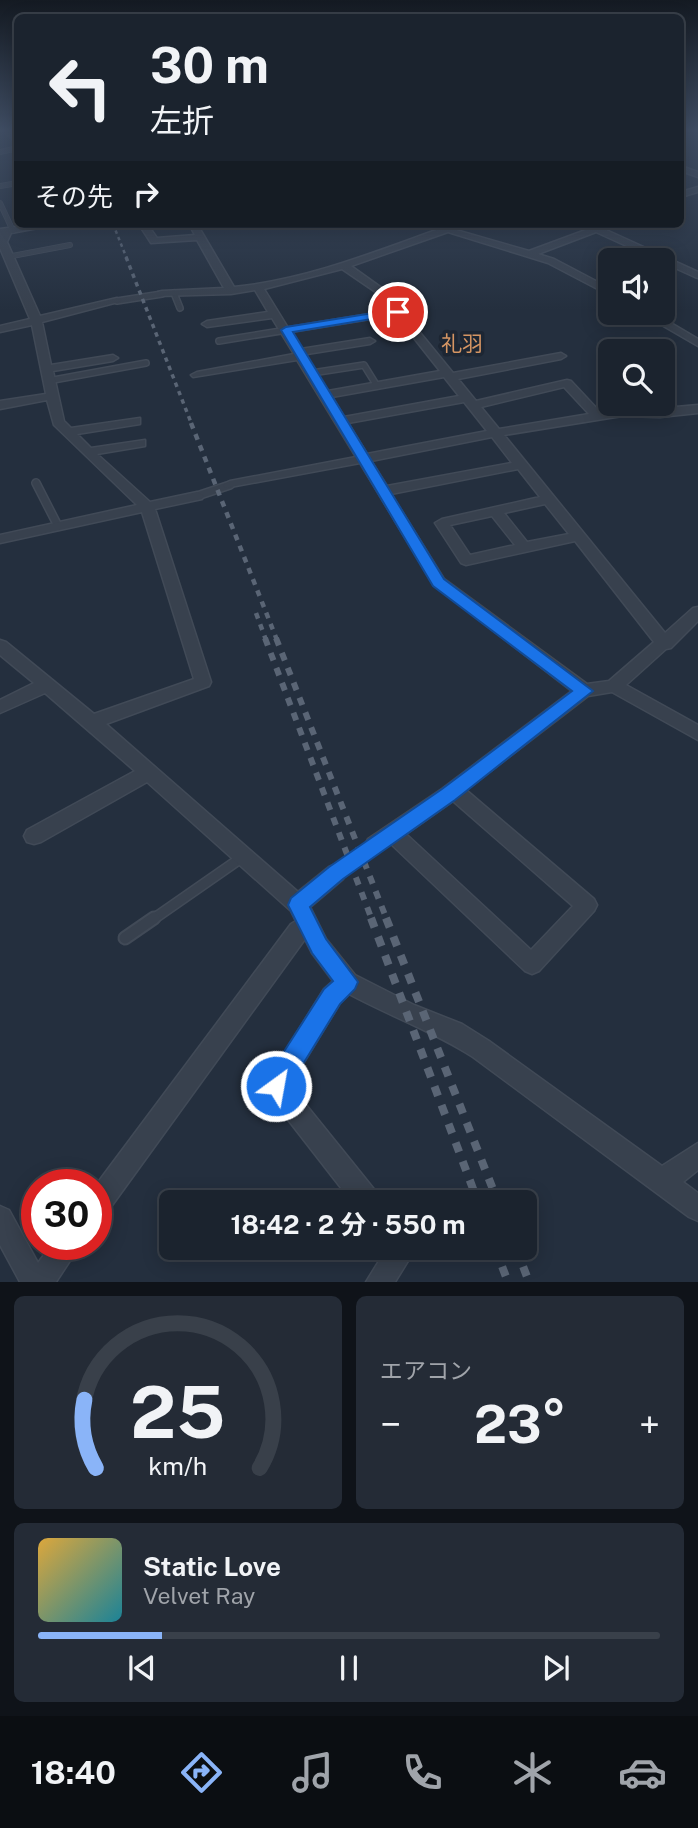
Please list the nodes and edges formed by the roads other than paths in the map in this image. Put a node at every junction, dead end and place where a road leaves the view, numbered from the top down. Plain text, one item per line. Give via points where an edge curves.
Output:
1 (0, 203) edge
2 (32, 228) edge
3 (145, 228) edge
4 (195, 228) edge
5 (444, 228) edge
6 (457, 228) edge
7 (597, 229) joint
8 (450, 230) junction
9 (7, 232) edge
10 (199, 237) junction
11 (70, 245) dead end
12 (636, 248) edge
13 (530, 254) junction
14 (5, 260) edge
15 (345, 266) junction
16 (675, 266) edge
17 (698, 275) edge
18 (598, 286) edge
19 (258, 287) junction
20 (231, 290) junction
21 (174, 293) junction
22 (162, 294) joint
23 (117, 301) joint
24 (180, 309) dead end
25 (398, 312) junction
26 (276, 314) junction
27 (37, 320) junction
28 (207, 324) dead end
29 (667, 325) edge
30 (0, 329) edge
31 (286, 330) junction
32 (219, 341) dead end
33 (370, 341) dead end
34 (698, 343) edge
35 (301, 354) junction
36 (561, 356) dead end
37 (113, 358) dead end
38 (146, 363) dead end
39 (312, 373) junction
40 (48, 375) junction
41 (197, 375) dead end
42 (449, 375) junction
43 (377, 386) junction
44 (326, 395) junction
45 (52, 396) junction
46 (469, 401) junction
47 (0, 405) edge
48 (698, 409) edge
49 (597, 416) junction
50 (136, 421) dead end
51 (341, 421) junction
52 (70, 432) junction
53 (495, 433) junction
54 (141, 443) dead end
55 (89, 452) junction
56 (364, 459) junction
57 (520, 465) junction
58 (36, 483) dead end
59 (230, 485) joint
60 (384, 491) junction
61 (197, 496) joint
62 (548, 499) junction
63 (147, 507) junction
64 (495, 511) junction
65 (58, 526) junction
66 (578, 536) junction
67 (0, 539) edge
68 (524, 547) junction
69 (698, 612) edge
70 (665, 644) junction
71 (0, 646) edge
72 (46, 685) junction
73 (614, 686) junction
74 (584, 691) junction
75 (0, 707) edge
76 (92, 722) junction
77 (698, 733) edge
78 (149, 772) junction
79 (453, 790) junction
80 (393, 834) junction
81 (34, 836) dead end
82 (375, 845) joint
83 (243, 856) junction
84 (336, 873) joint
85 (298, 905) junction
86 (307, 926) junction
87 (125, 938) dead end
88 (347, 982) junction
89 (698, 1155) edge
90 (663, 1181) junction
91 (112, 1184) edge
92 (358, 1190) edge
93 (698, 1208) edge
94 (0, 1219) edge
95 (56, 1260) edge
96 (395, 1260) edge
97 (34, 1282) edge
98 (40, 1282) edge
99 (379, 1282) edge

1 - 9 lane
2 - 9 street
3 - 10 street via 154,241
4 - 10 street
5 - 8 street
6 - 8 street
7 - 12 street
7 - 13 street
8 - 13 street
8 - 15 street
9 - 14 street via 2,242
10 - 20 street
11 - 14 lane
13 - 18 street
14 - 27 street
15 - 19 street
15 - 25 street via 383,293
16 - 17 street
19 - 20 street
19 - 26 street
20 - 21 street
21 - 22 street
21 - 24 lane
22 - 23 lane
23 - 27 street
25 - 31 lane
25 - 42 street
26 - 28 street
26 - 31 street
27 - 30 street
27 - 40 street
29 - 34 street
31 - 32 lane
31 - 35 street
33 - 35 street
35 - 39 street
35 - 41 street
36 - 42 street
37 - 40 street
38 - 40 lane
39 - 43 lane via 364,365
39 - 44 street
40 - 45 street
42 - 43 street
42 - 46 street
43 - 44 street
44 - 51 street
45 - 47 street
45 - 52 street via 58,422
46 - 49 street via 567,383
46 - 51 street
46 - 53 street
48 - 49 street
49 - 53 street
50 - 52 street
51 - 56 street
52 - 55 street
53 - 56 street
53 - 57 street
54 - 55 street
55 - 63 street
56 - 59 street
56 - 60 street
57 - 60 street
57 - 62 street
58 - 65 lane
59 - 61 lane
60 - 74 street via 439,582
61 - 63 street
62 - 64 street
62 - 66 street
63 - 65 street
63 - 76 street via 203,682
64 - 68 street
64 - 68 street via 443,523 466,560
65 - 67 street
66 - 68 street
66 - 70 street
69 - 70 street
70 - 73 street
71 - 72 street
72 - 75 street
72 - 76 street
73 - 74 street
73 - 77 street
74 - 79 street
76 - 78 street
78 - 81 street
78 - 83 street
79 - 80 street
79 - 80 street via 587,905 532,964
80 - 82 street
82 - 84 lane
83 - 85 street
83 - 87 lane
84 - 85 street
85 - 86 street
86 - 88 street
86 - 91 street via 298,931
88 - 90 street via 481,1049
88 - 92 street via 332,996 276,1086
89 - 90 street
90 - 93 street
94 - 97 street
95 - 98 street
96 - 99 street

